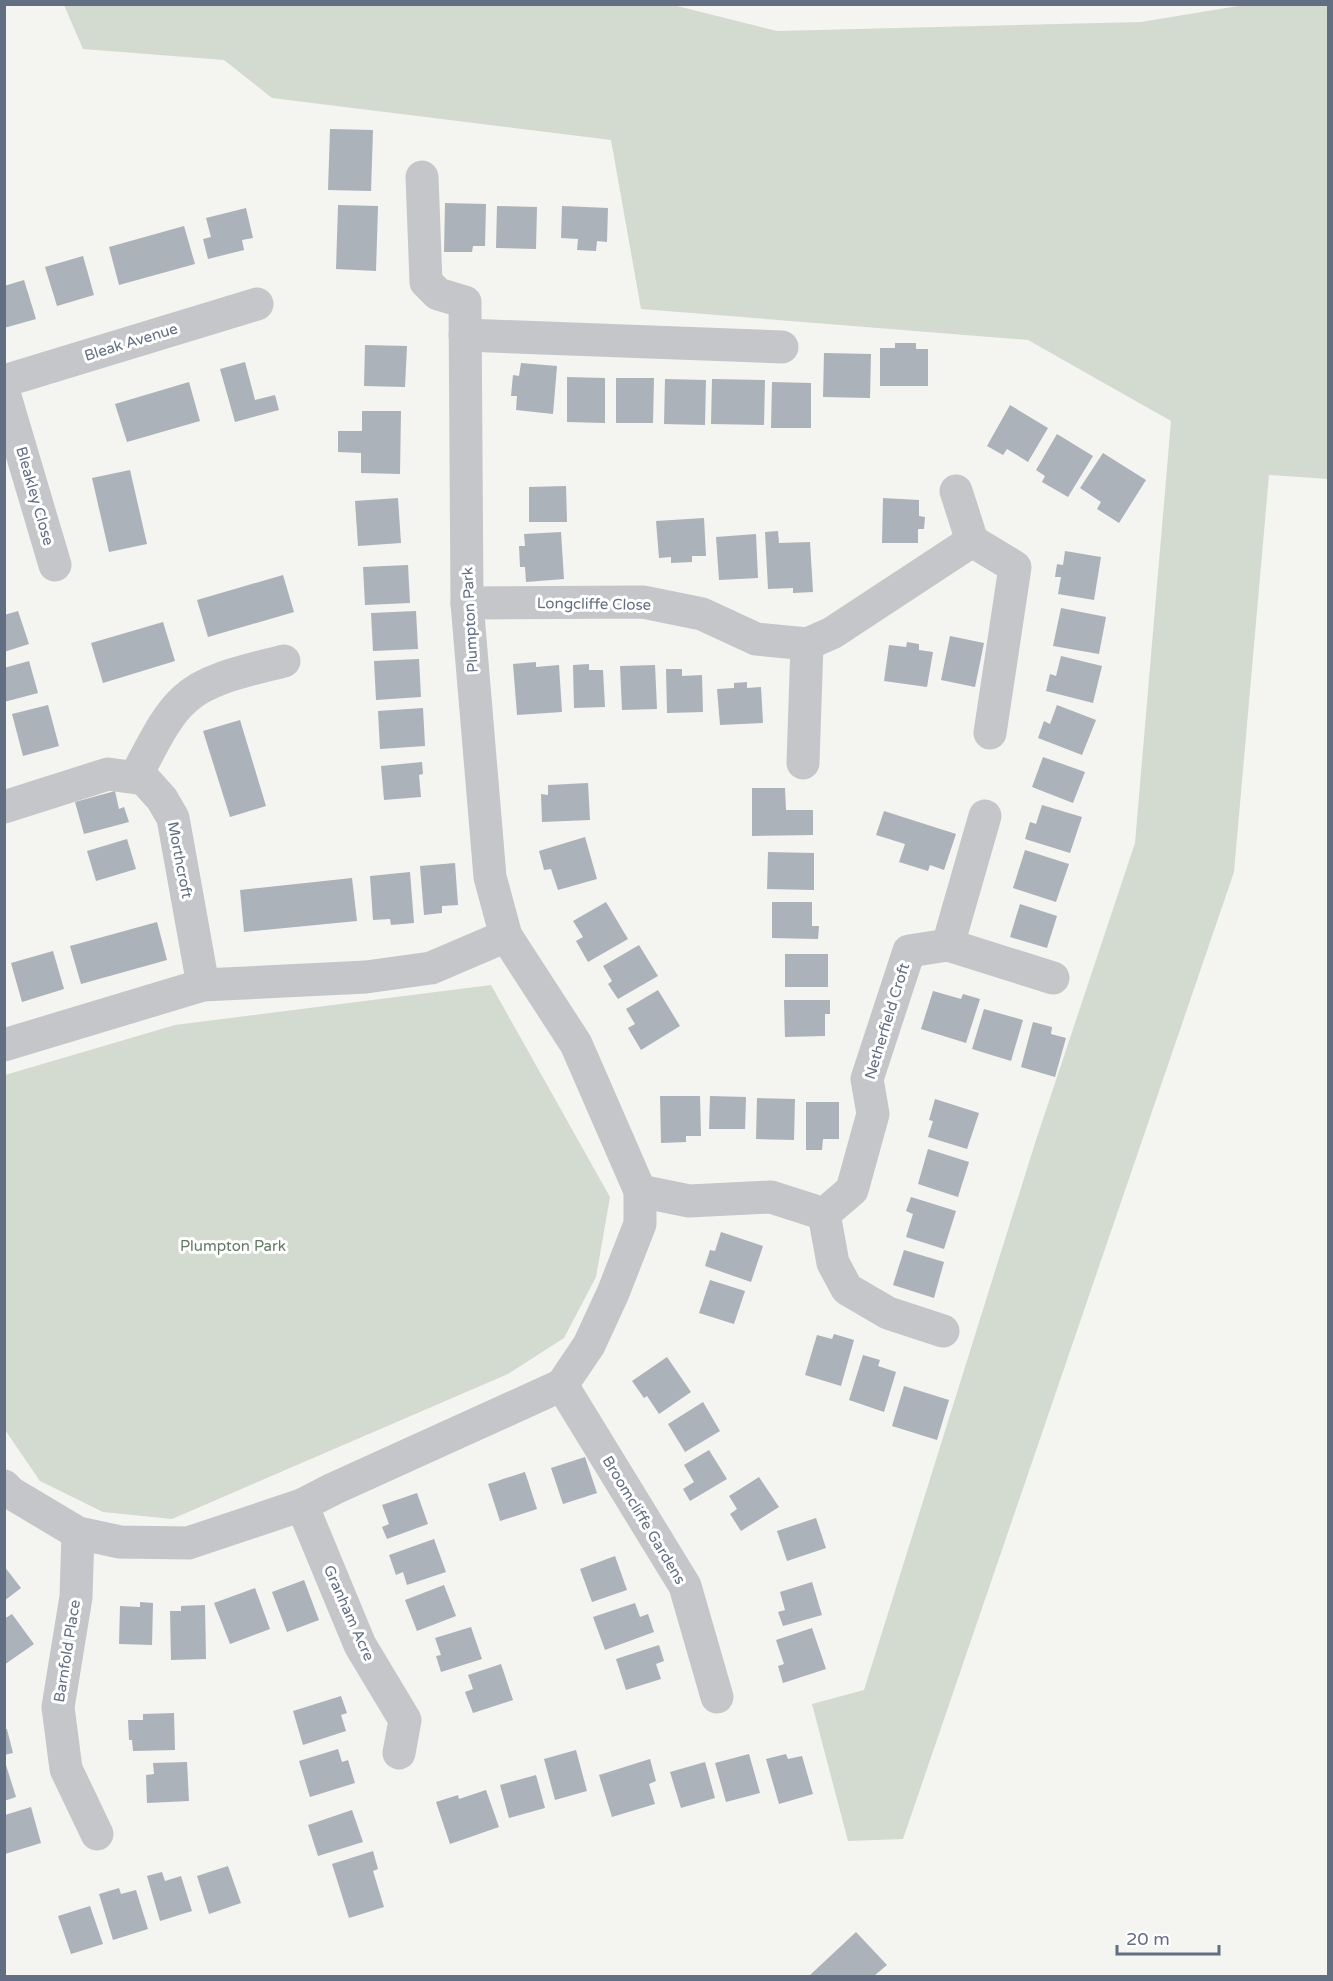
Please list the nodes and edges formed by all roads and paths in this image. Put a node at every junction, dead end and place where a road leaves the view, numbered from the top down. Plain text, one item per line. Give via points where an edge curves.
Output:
1 (422, 177) dead end
2 (257, 304) dead end
3 (465, 335) junction
4 (782, 346) dead end
5 (4, 381) edge
6 (4, 393) edge
7 (956, 491) dead end
8 (972, 541) junction
9 (55, 565) dead end
10 (467, 603) junction
11 (807, 644) junction
12 (284, 661) dead end
13 (990, 733) dead end
14 (803, 763) dead end
15 (135, 777) junction
16 (4, 807) edge
17 (985, 816) dead end
18 (506, 936) junction
19 (948, 945) junction
20 (1053, 978) dead end
21 (203, 985) junction
22 (4, 1045) edge
23 (640, 1191) junction
24 (824, 1214) junction
25 (944, 1331) dead end
26 (562, 1385) junction
27 (4, 1486) edge
28 (302, 1505) junction
29 (78, 1533) junction
30 (717, 1697) dead end
31 (399, 1753) dead end
32 (97, 1834) dead end

1 - 3 street, Plumpton Park via 426,282 438,294 465,302
2 - 5 street, Bleak Avenue
3 - 4 street
3 - 10 street, Plumpton Park
6 - 9 street, Bleakley Close
7 - 8 street
8 - 11 street via 832,633
8 - 13 street via 1015,567
10 - 11 street, Longcliffe Close via 643,602 702,614 756,639
10 - 18 street, Plumpton Park via 490,877
11 - 14 street
12 - 15 street via 231,676 185,699
15 - 16 street via 108,774
15 - 21 street, Morthcroft via 144,779 173,818
17 - 19 street
18 - 21 street via 431,968 366,977
18 - 23 street, Plumpton Park via 576,1044
19 - 20 street
19 - 24 street, Netherfield Croft via 909,951 867,1079 873,1114 852,1190
21 - 22 street
23 - 24 street via 689,1201 771,1197
23 - 26 street, Plumpton Park via 640,1224 613,1293 590,1345
24 - 25 street via 833,1263 847,1289 888,1312
26 - 28 street
26 - 30 street, Broomcliffe Gardens via 685,1586
27 - 29 street
28 - 29 street via 188,1543 120,1542
28 - 31 street, Granham Acre via 360,1645 405,1720
29 - 32 street, Barnfold Place via 76,1598 58,1707 66,1769

